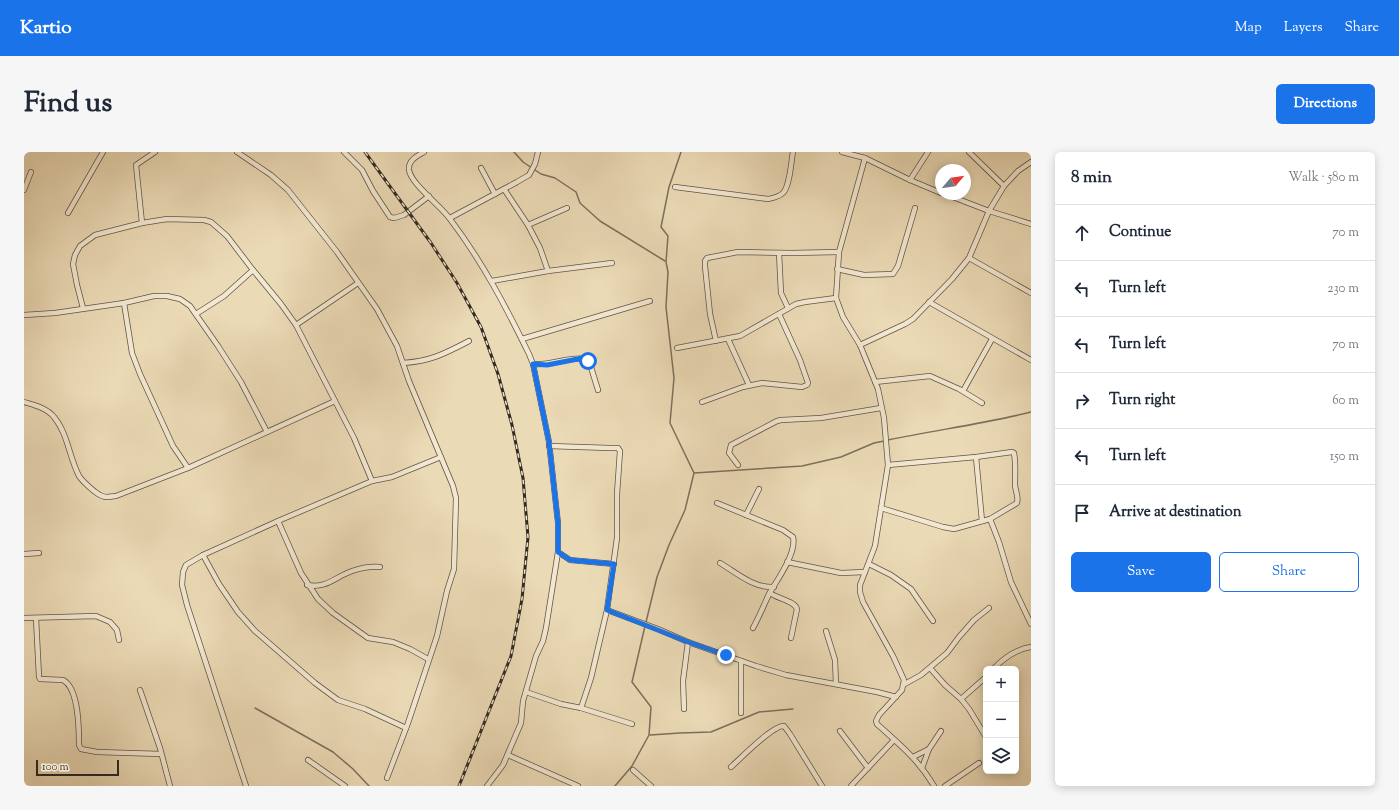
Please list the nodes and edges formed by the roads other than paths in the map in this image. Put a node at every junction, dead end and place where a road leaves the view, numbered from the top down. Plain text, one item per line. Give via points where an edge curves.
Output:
1 (103, 152) edge
2 (155, 152) edge
3 (237, 152) edge
4 (344, 152) edge
5 (424, 152) edge
6 (538, 152) edge
7 (792, 152) edge
8 (842, 152) edge
9 (928, 152) edge
10 (969, 152) edge
11 (856, 154) edge
12 (865, 158) junction
13 (1031, 162) edge
14 (481, 168) dead end
15 (31, 172) dead end
16 (910, 180) junction
17 (1004, 186) junction
18 (675, 187) dead end
19 (504, 189) junction
20 (24, 190) edge
21 (935, 190) edge
22 (495, 194) junction
23 (429, 196) junction
24 (961, 200) edge
25 (566, 208) dead end
26 (915, 208) dead end
27 (989, 211) junction
28 (68, 213) dead end
29 (450, 218) junction
30 (142, 223) junction
31 (1031, 224) edge
32 (528, 225) junction
33 (839, 252) junction
34 (779, 253) junction
35 (969, 258) junction
36 (612, 263) dead end
37 (837, 269) junction
38 (253, 270) junction
39 (548, 271) junction
40 (492, 281) junction
41 (358, 283) junction
42 (1031, 293) edge
43 (836, 298) junction
44 (650, 301) dead end
45 (929, 302) junction
46 (124, 303) junction
47 (84, 308) junction
48 (788, 308) junction
49 (196, 314) junction
50 (779, 314) junction
51 (24, 315) edge
52 (296, 326) junction
53 (522, 339) junction
54 (728, 339) junction
55 (992, 339) junction
56 (469, 341) dead end
57 (716, 341) junction
58 (860, 345) junction
59 (678, 348) dead end
60 (1031, 360) edge
61 (403, 363) junction
62 (533, 364) junction
63 (875, 382) junction
64 (749, 386) junction
65 (598, 390) dead end
66 (963, 391) junction
67 (335, 401) junction
68 (24, 402) edge
69 (702, 402) dead end
70 (982, 403) dead end
71 (881, 408) junction
72 (267, 432) junction
73 (549, 446) junction
74 (441, 457) junction
75 (976, 457) junction
76 (738, 465) dead end
77 (888, 465) junction
78 (188, 468) junction
79 (372, 481) junction
80 (758, 489) dead end
81 (717, 503) dead end
82 (881, 508) junction
83 (746, 515) junction
84 (990, 519) junction
85 (278, 520) junction
86 (982, 521) junction
87 (558, 552) junction
88 (39, 553) dead end
89 (24, 554) edge
90 (203, 555) junction
91 (787, 562) junction
92 (720, 563) dead end
93 (614, 564) junction
94 (869, 564) junction
95 (380, 567) dead end
96 (865, 572) junction
97 (308, 585) junction
98 (774, 587) junction
99 (770, 593) junction
100 (990, 608) dead end
101 (607, 610) junction
102 (24, 618) edge
103 (36, 618) junction
104 (933, 621) dead end
105 (1031, 624) edge
106 (753, 628) dead end
107 (826, 631) dead end
108 (791, 638) dead end
109 (119, 640) dead end
110 (688, 642) junction
111 (1031, 647) edge
112 (428, 659) junction
113 (742, 661) junction
114 (997, 666) edge
115 (930, 668) junction
116 (983, 679) edge
117 (836, 684) junction
118 (903, 685) junction
119 (140, 690) dead end
120 (526, 692) junction
121 (896, 697) junction
122 (961, 699) junction
123 (581, 708) junction
124 (684, 710) dead end
125 (741, 713) dead end
126 (632, 724) dead end
127 (406, 728) junction
128 (941, 731) dead end
129 (840, 732) dead end
130 (983, 732) edge
131 (894, 740) junction
132 (929, 749) junction
133 (161, 754) junction
134 (508, 755) junction
135 (913, 757) junction
136 (308, 760) dead end
137 (979, 763) dead end
138 (732, 767) dead end
139 (868, 768) junction
140 (922, 768) junction
141 (633, 770) dead end
142 (387, 778) dead end
143 (170, 786) edge
144 (246, 786) edge
145 (345, 786) edge
146 (487, 786) edge
147 (578, 786) edge
148 (651, 786) edge
149 (822, 786) edge
150 (852, 786) edge
151 (934, 786) edge
152 (945, 786) edge

1 - 28 street
2 - 30 street via 136,164
3 - 41 street via 288,190
4 - 23 street via 362,170 390,217 404,215
5 - 23 street via 414,158 409,170 422,191
6 - 19 street via 529,175
7 - 18 street via 787,186 783,193 776,197 768,199
8 - 11 street
9 - 16 street
10 - 17 street
11 - 12 street
12 - 16 street
12 - 33 street
13 - 17 street
14 - 22 street
15 - 20 street
16 - 21 street
17 - 27 street
19 - 22 street
19 - 32 street
22 - 29 street
23 - 29 street
24 - 27 street
25 - 32 street
26 - 37 street via 898,266 893,274 864,275
27 - 31 street
27 - 35 street
29 - 40 street
30 - 38 street via 167,219 211,222 227,236
30 - 47 street via 95,235 80,246 73,264
32 - 39 street
33 - 34 street
33 - 37 street
34 - 48 street via 781,293
34 - 57 street via 738,252 707,258 705,266 710,314
35 - 42 street
35 - 45 street
36 - 39 street
37 - 43 street
38 - 49 street via 224,296
38 - 52 street via 282,304
39 - 40 street
40 - 53 street
41 - 52 street
41 - 61 street via 388,327
43 - 48 street via 805,302
43 - 58 street
44 - 53 street
45 - 55 street
45 - 58 street via 905,324
46 - 47 street
46 - 49 street via 154,296 167,296 180,299
46 - 78 street via 132,353 140,374 173,446
47 - 51 street
48 - 50 street
49 - 72 street via 242,382
50 - 54 street via 740,336
50 - 64 street via 808,383 802,386 762,383
52 - 67 street
53 - 62 street
54 - 57 street
54 - 64 street
55 - 60 street
55 - 66 street
56 - 61 street via 434,358
57 - 59 street
58 - 63 street
61 - 74 street
62 - 65 street via 547,365 586,359
62 - 73 street
63 - 66 street via 930,376
63 - 71 street
64 - 69 street
66 - 70 street
67 - 72 street
67 - 79 street
68 - 78 street via 41,407 53,416 67,440 78,474 99,496 116,496
71 - 76 street via 821,418 777,421 731,445 729,453
71 - 77 street
72 - 78 street
73 - 87 street via 558,523
73 - 93 street via 620,450
74 - 79 street via 392,477
74 - 112 street via 456,498 454,569 437,636
75 - 77 street
75 - 84 street via 1014,453 1018,500
75 - 86 street
77 - 82 street
79 - 85 street
80 - 83 street
81 - 83 street
82 - 86 street via 943,527 954,528
82 - 94 street via 875,546
83 - 91 street via 783,530 793,537 793,547
84 - 86 street
84 - 105 street via 1011,582
85 - 90 street
85 - 97 street
87 - 93 street via 570,560
87 - 120 street via 546,628
88 - 89 street
90 - 127 street via 219,584 255,632 338,700
90 - 144 street via 186,565 182,584
91 - 96 street via 841,573
91 - 98 street
92 - 98 street via 755,584 767,588
93 - 101 street
94 - 96 street
94 - 104 street via 911,589
95 - 97 street via 357,569 319,586
96 - 118 street via 860,585 860,596 901,670
97 - 112 street via 333,613 368,638 393,642
98 - 99 street
99 - 106 street
99 - 108 street via 797,606
100 - 115 street via 974,620 951,649
101 - 110 street
101 - 123 street
102 - 103 street
103 - 109 street via 96,616 110,622 117,630
103 - 133 street via 38,676 45,680 63,680 70,688 76,706 81,749
107 - 117 street via 835,660
110 - 113 street
110 - 124 street via 683,682
111 - 114 street via 1014,652
112 - 127 street
113 - 117 street via 786,675
113 - 125 street
115 - 118 street
115 - 122 street
116 - 122 street
117 - 121 street
118 - 121 street
119 - 133 street
120 - 123 street
120 - 134 street via 521,723
121 - 131 street via 876,721
122 - 130 street
123 - 126 street
127 - 142 street
128 - 132 street
129 - 139 street
131 - 135 street
131 - 139 street
132 - 135 street
132 - 140 street
133 - 143 street
134 - 146 street
134 - 147 street
135 - 140 street
136 - 145 street
137 - 152 street
138 - 149 street via 772,731 784,726
139 - 150 street
140 - 151 street
141 - 148 street

